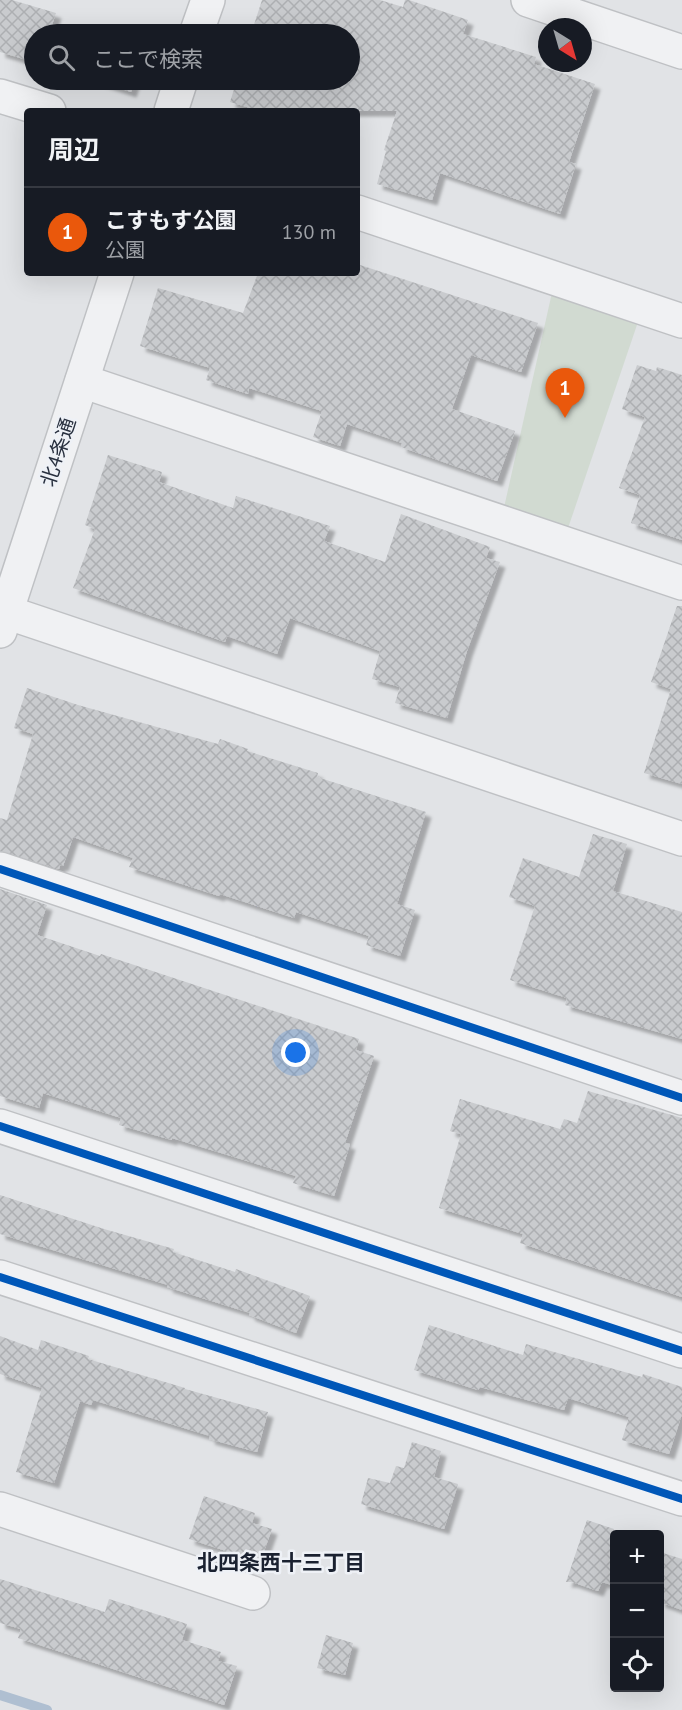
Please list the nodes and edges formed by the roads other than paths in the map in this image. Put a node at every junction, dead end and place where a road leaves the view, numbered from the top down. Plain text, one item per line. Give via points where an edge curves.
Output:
1 (208, 0) edge
2 (528, 0) edge
3 (200, 24) edge
4 (682, 52) edge
5 (178, 90) edge
6 (0, 96) edge
7 (39, 108) edge
8 (172, 108) edge
9 (360, 213) edge
10 (116, 276) edge
11 (682, 321) edge
12 (81, 381) junction
13 (682, 583) edge
14 (3, 621) edge
15 (682, 840) edge
16 (0, 869) edge
17 (682, 1098) edge
18 (0, 1126) edge
19 (0, 1277) edge
20 (682, 1351) edge
21 (682, 1499) edge
22 (0, 1509) edge
23 (253, 1593) dead end

1 - 3 street
2 - 4 street
5 - 8 street
6 - 7 street
9 - 11 street
10 - 12 street, 北4条通
12 - 13 street
12 - 14 street, 北4条通
14 - 15 street
16 - 17 street
18 - 20 street
19 - 21 street
22 - 23 street

